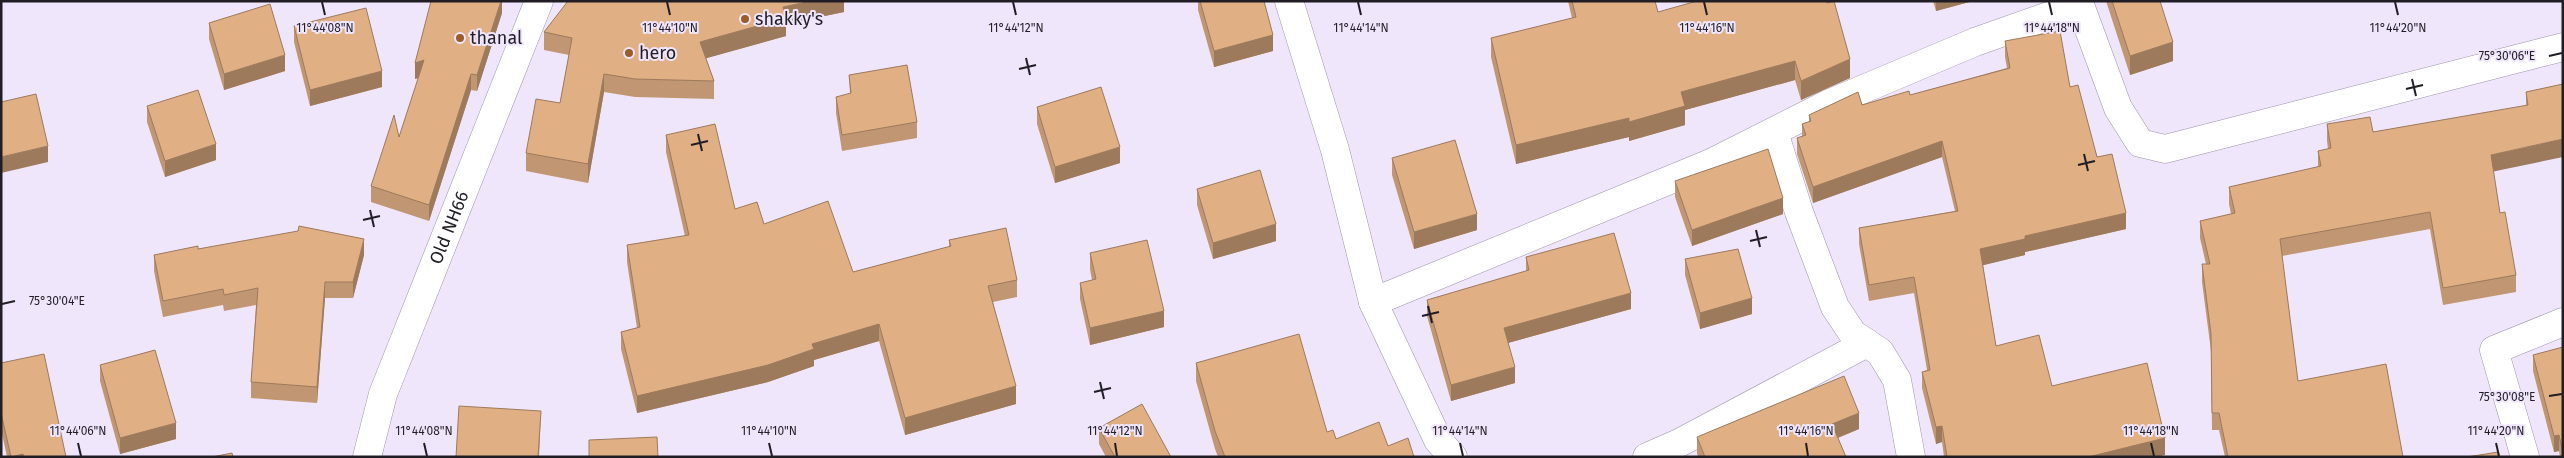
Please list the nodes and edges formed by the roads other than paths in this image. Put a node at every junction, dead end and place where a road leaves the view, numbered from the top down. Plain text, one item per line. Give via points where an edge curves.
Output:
1 (539, 1) edge
2 (1289, 1) edge
3 (2080, 3) edge
4 (2563, 47) edge
5 (1774, 132) junction
6 (1373, 302) junction
7 (2563, 322) edge
8 (1867, 343) junction
9 (367, 457) edge
10 (1453, 457) edge
11 (1647, 457) edge
12 (1911, 457) edge
13 (2525, 457) edge

1 - 9 street, Old NH66 via 383,394
2 - 6 street via 1335,150
3 - 4 street via 2118,108 2140,143 2165,149
3 - 5 street via 1975,42 1828,104
5 - 6 street via 1711,163
5 - 8 street via 1799,212 1835,307 1853,334
6 - 10 street via 1438,440
7 - 13 street via 2494,350
8 - 11 street
8 - 12 street via 1880,352 1897,380

